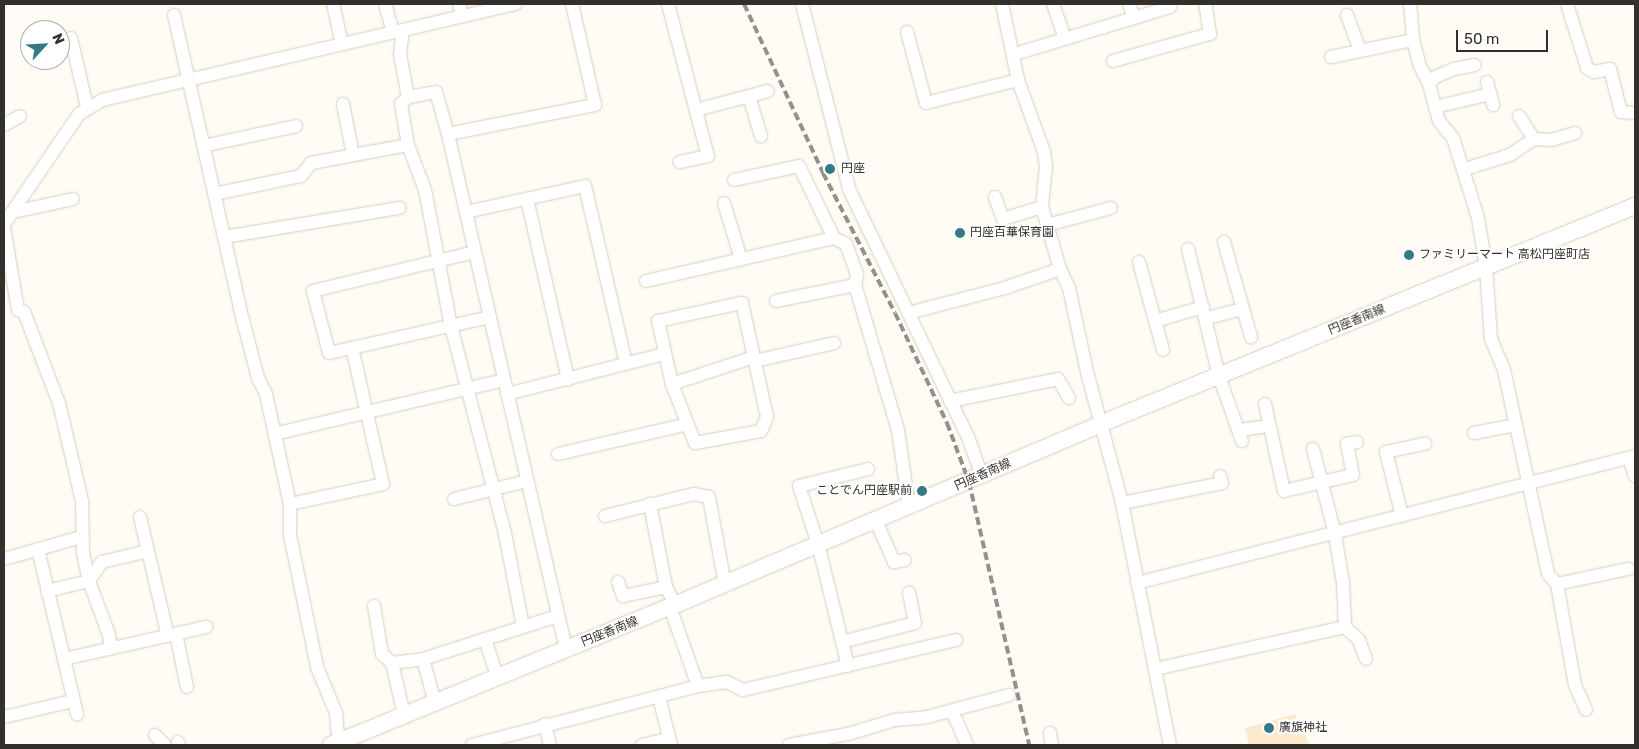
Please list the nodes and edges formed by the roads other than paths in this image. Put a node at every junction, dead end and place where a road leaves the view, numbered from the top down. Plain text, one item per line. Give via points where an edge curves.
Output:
1 (333, 4) edge
2 (385, 4) edge
3 (516, 4) edge
4 (572, 4) edge
5 (668, 4) edge
6 (802, 4) edge
7 (1002, 4) edge
8 (1053, 4) edge
9 (1129, 4) edge
10 (1169, 4) edge
11 (1205, 4) edge
12 (1410, 4) edge
13 (1567, 4) edge
14 (500, 6) edge
15 (460, 10) edge
16 (174, 15) dead end
17 (1347, 15) dead end
18 (1134, 18) junction
19 (398, 31) junction
20 (907, 32) dead end
21 (70, 38) dead end
22 (1064, 39) junction
23 (1414, 40) junction
24 (342, 44) junction
25 (1360, 51) junction
26 (1014, 54) junction
27 (1332, 57) dead end
28 (1114, 61) dead end
29 (1475, 65) dead end
30 (188, 80) junction
31 (1018, 80) junction
32 (1429, 84) junction
33 (768, 91) dead end
34 (1490, 94) dead end
35 (749, 96) junction
36 (408, 97) junction
37 (343, 104) dead end
38 (87, 107) junction
39 (1435, 107) junction
40 (696, 110) junction
41 (1635, 113) edge
42 (20, 116) dead end
43 (1518, 116) dead end
44 (4, 125) edge
45 (296, 126) dead end
46 (1575, 133) dead end
47 (448, 134) junction
48 (761, 136) dead end
49 (1534, 138) junction
50 (203, 146) junction
51 (408, 146) junction
52 (353, 155) junction
53 (680, 162) dead end
54 (1465, 169) junction
55 (734, 180) dead end
56 (214, 194) junction
57 (995, 197) dead end
58 (73, 199) dead end
59 (526, 199) junction
60 (724, 203) dead end
61 (1635, 206) edge
62 (1042, 207) junction
63 (400, 208) dead end
64 (1111, 208) dead end
65 (13, 212) junction
66 (466, 212) junction
67 (1047, 225) junction
68 (4, 226) edge
69 (224, 237) junction
70 (834, 238) junction
71 (1224, 242) dead end
72 (1188, 249) dead end
73 (475, 252) junction
74 (741, 259) junction
75 (438, 261) junction
76 (1138, 262) dead end
77 (1486, 267) junction
78 (1060, 269) junction
79 (646, 281) dead end
80 (855, 285) junction
81 (776, 301) dead end
82 (1242, 309) junction
83 (908, 313) junction
84 (1205, 313) junction
85 (490, 317) junction
86 (1156, 321) junction
87 (451, 326) junction
88 (1251, 337) dead end
89 (834, 343) dead end
90 (352, 348) junction
91 (1163, 350) dead end
92 (664, 354) junction
93 (754, 359) junction
94 (626, 364) junction
95 (1219, 376) junction
96 (568, 379) junction
97 (504, 380) junction
98 (672, 384) junction
99 (468, 389) junction
100 (507, 394) junction
101 (1069, 398) dead end
102 (950, 401) junction
103 (1265, 404) dead end
104 (367, 413) junction
105 (688, 424) junction
106 (1102, 424) junction
107 (1516, 425) junction
108 (1268, 426) junction
109 (1474, 433) dead end
110 (274, 434) junction
111 (1357, 442) dead end
112 (1425, 444) dead end
113 (1313, 449) dead end
114 (558, 454) dead end
115 (1632, 457) edge
116 (868, 469) dead end
117 (982, 476) junction
118 (1220, 476) dead end
119 (1635, 476) edge
120 (527, 481) junction
121 (1322, 481) junction
122 (1530, 483) junction
123 (492, 490) junction
124 (454, 499) dead end
125 (1122, 503) junction
126 (290, 504) junction
127 (650, 504) junction
128 (909, 507) junction
129 (605, 516) dead end
130 (1402, 516) junction
131 (140, 517) dead end
132 (876, 520) junction
133 (1335, 534) junction
134 (81, 536) junction
135 (818, 544) junction
136 (38, 549) junction
137 (148, 551) junction
138 (4, 558) edge
139 (905, 560) dead end
140 (1628, 568) dead end
141 (89, 581) junction
142 (618, 582) dead end
143 (1137, 583) junction
144 (725, 584) junction
145 (1557, 584) junction
146 (666, 587) junction
147 (47, 590) junction
148 (909, 593) dead end
149 (374, 606) dead end
150 (672, 606) junction
151 (558, 616) junction
152 (206, 627) dead end
153 (523, 627) junction
154 (1345, 627) junction
155 (172, 635) junction
156 (485, 639) junction
157 (956, 640) dead end
158 (842, 642) junction
159 (111, 649) junction
160 (566, 649) junction
161 (423, 659) junction
162 (1366, 659) dead end
163 (64, 660) junction
164 (392, 663) junction
165 (848, 666) junction
166 (1155, 669) junction
167 (497, 677) junction
168 (698, 686) junction
169 (187, 687) dead end
170 (1009, 695) dead end
171 (659, 697) junction
172 (73, 701) junction
173 (435, 703) junction
174 (1586, 710) dead end
175 (952, 711) junction
176 (77, 714) dead end
177 (404, 715) junction
178 (4, 717) edge
179 (546, 724) junction
180 (155, 735) dead end
181 (670, 742) edge
182 (336, 744) edge
183 (165, 745) edge
184 (472, 745) edge
185 (550, 745) edge
186 (642, 745) edge
187 (789, 745) edge
188 (967, 745) edge
189 (1170, 745) edge

1 - 24 street
2 - 19 street
3 - 14 street
4 - 47 street via 595,105
5 - 40 street
6 - 83 street via 849,189
7 - 26 street
8 - 22 street
9 - 18 street
10 - 18 street via 1170,8
11 - 28 street via 1210,34
12 - 23 street
13 - 41 street via 1587,68 1594,72 1610,69 1622,112
14 - 15 street
15 - 19 street
16 - 30 street
17 - 25 street
18 - 22 street
19 - 24 street
19 - 36 street
20 - 31 street via 926,103
21 - 38 street
22 - 26 street
23 - 25 street
23 - 32 street
24 - 30 street
25 - 27 street
26 - 31 street
29 - 32 street via 1454,69 1435,77
30 - 38 street via 102,100
30 - 50 street
31 - 62 street via 1044,152 1046,166
32 - 39 street
33 - 35 street
34 - 39 street
35 - 40 street
35 - 48 street
36 - 47 street via 436,92
36 - 51 street via 401,104
37 - 52 street
38 - 65 street via 73,122
39 - 54 street via 1444,131 1453,138
40 - 53 street via 708,156
42 - 44 street
43 - 49 street
45 - 50 street
46 - 49 street via 1551,140
47 - 66 street
49 - 54 street via 1510,155
50 - 56 street
51 - 52 street
51 - 75 street via 425,190
52 - 56 street via 311,163 300,176
54 - 77 street
55 - 70 street via 799,166
56 - 69 street
57 - 62 street via 1003,219
58 - 65 street
59 - 66 street
59 - 94 street via 585,186
59 - 96 street
60 - 74 street
61 - 77 main road, 円座香南線
62 - 67 street
63 - 69 street
64 - 67 street
65 - 68 street
66 - 73 street
67 - 78 street
68 - 134 street via 18,310 24,312 59,404 82,501
69 - 110 street
70 - 74 street
70 - 80 street via 846,244 857,274
71 - 82 street
72 - 84 street
73 - 75 street
73 - 85 street
74 - 79 street
75 - 87 street
75 - 90 street via 313,291 328,353
76 - 86 street
77 - 95 main road, 円座香南線
77 - 107 street via 1491,338 1504,370
78 - 83 street via 1005,288
78 - 106 street via 1070,288
80 - 81 street
80 - 128 street via 898,430
82 - 84 street
82 - 88 street
83 - 102 street
84 - 86 street
84 - 95 street
85 - 87 street
85 - 97 street
86 - 91 street
87 - 90 street
87 - 99 street
89 - 93 street
90 - 104 street
92 - 93 street via 658,321 742,303
92 - 94 street
92 - 98 street
93 - 98 street
93 - 105 street via 767,417 761,431 695,443
94 - 96 street
95 - 106 main road, 円座香南線
95 - 108 street via 1241,436
96 - 100 street
97 - 99 street
97 - 100 street
98 - 105 street
99 - 104 street
99 - 123 street
100 - 120 street
101 - 102 street via 1058,380
102 - 117 street
103 - 108 street
104 - 110 street
104 - 126 street via 383,484
105 - 114 street
106 - 117 main road, 円座香南線
106 - 125 street
107 - 109 street
107 - 122 street
108 - 121 street via 1284,491
110 - 126 street
111 - 121 street via 1347,444 1353,475
112 - 130 street via 1386,452
113 - 121 street
115 - 119 street
115 - 122 street
116 - 135 street via 799,486
117 - 128 main road, 円座香南線
118 - 125 street via 1222,483
120 - 123 street
120 - 151 street
121 - 133 street
122 - 130 street
122 - 145 street via 1548,574
123 - 124 street
123 - 153 street via 511,560
125 - 143 street
126 - 182 street via 292,544 317,667 336,713
127 - 129 street
127 - 144 street via 694,494 709,497
127 - 146 street
128 - 132 main road, 円座香南線
130 - 133 street
131 - 137 street
132 - 135 main road, 円座香南線
132 - 139 street via 894,562
133 - 143 street
133 - 154 street via 1344,583
134 - 136 street
134 - 141 street
135 - 144 main road, 円座香南線
135 - 158 street
136 - 138 street
136 - 147 street
137 - 141 street via 102,562
137 - 155 street
140 - 145 street
141 - 147 street
141 - 159 street via 110,635
142 - 146 street via 623,596
143 - 166 street
144 - 150 main road, 円座香南線
145 - 174 street via 1574,685
146 - 150 street
147 - 163 street
148 - 158 street via 915,623
149 - 164 street via 382,654
150 - 160 main road, 円座香南線
150 - 168 street
151 - 153 street
151 - 160 street
152 - 155 street
153 - 156 street
154 - 162 street via 1359,640
154 - 166 street
155 - 159 street
155 - 169 street
156 - 161 street
156 - 167 street
157 - 165 street
158 - 165 street
159 - 163 street
160 - 167 main road, 円座香南線
161 - 164 street
161 - 173 street
163 - 172 street
164 - 177 street
165 - 168 street via 743,690 727,682
166 - 189 street
167 - 173 main road, 円座香南線
168 - 171 street
170 - 175 street
171 - 179 street
171 - 181 street
172 - 176 street
172 - 178 street
173 - 177 main road, 円座香南線
175 - 187 street
175 - 188 street
177 - 182 main road, 円座香南線
179 - 184 street
179 - 185 street
180 - 183 street
181 - 186 street

